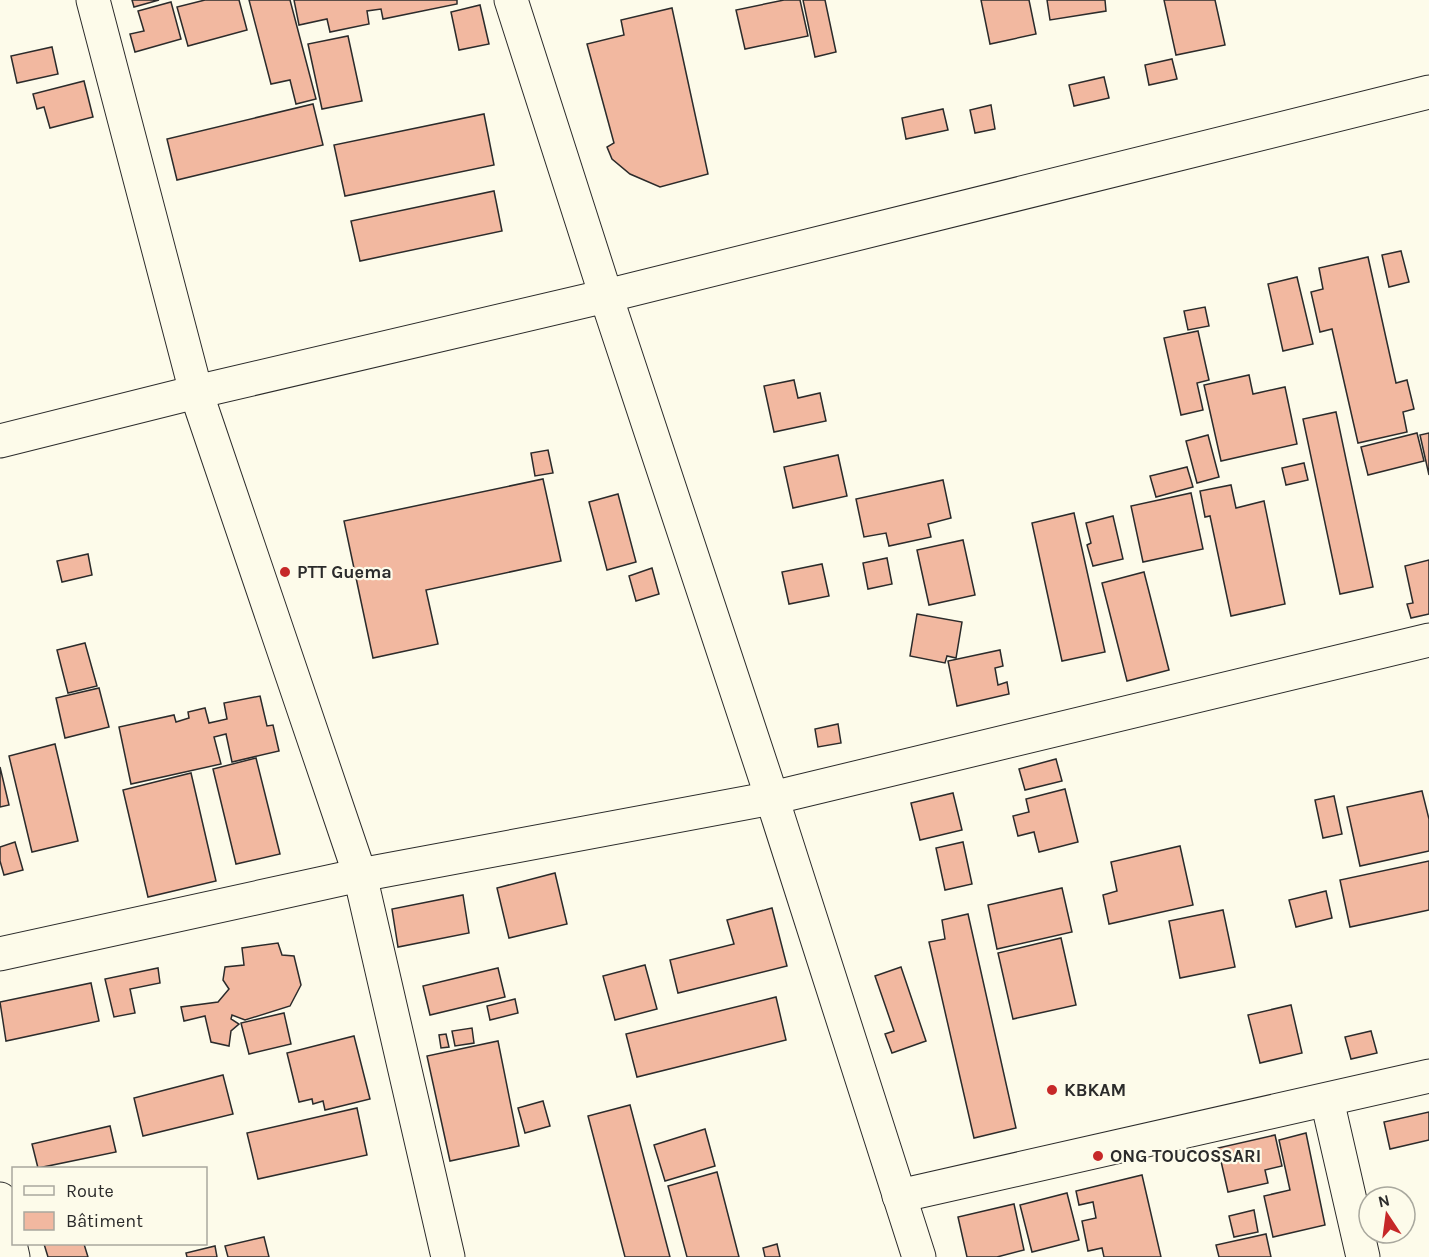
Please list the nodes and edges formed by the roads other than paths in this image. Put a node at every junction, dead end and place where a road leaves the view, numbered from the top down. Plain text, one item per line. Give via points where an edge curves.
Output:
1 (93, 0) edge
2 (511, 0) edge
3 (1429, 92) edge
4 (606, 296) junction
5 (196, 392) junction
6 (0, 441) edge
7 (1429, 640) edge
8 (772, 798) junction
9 (360, 875) junction
10 (0, 954) edge
11 (1429, 1076) edge
12 (1327, 1100) junction
13 (899, 1197) junction
14 (0, 1199) edge
15 (13, 1257) edge
16 (448, 1257) edge
17 (919, 1257) edge
18 (1362, 1257) edge

1 - 5 street
2 - 4 street
3 - 4 street
4 - 5 street
4 - 8 street
5 - 6 street
5 - 9 street
7 - 8 street
8 - 9 street
8 - 13 street
9 - 10 street
9 - 16 street
11 - 12 street
12 - 13 street
12 - 18 street
13 - 17 street
14 - 15 street

